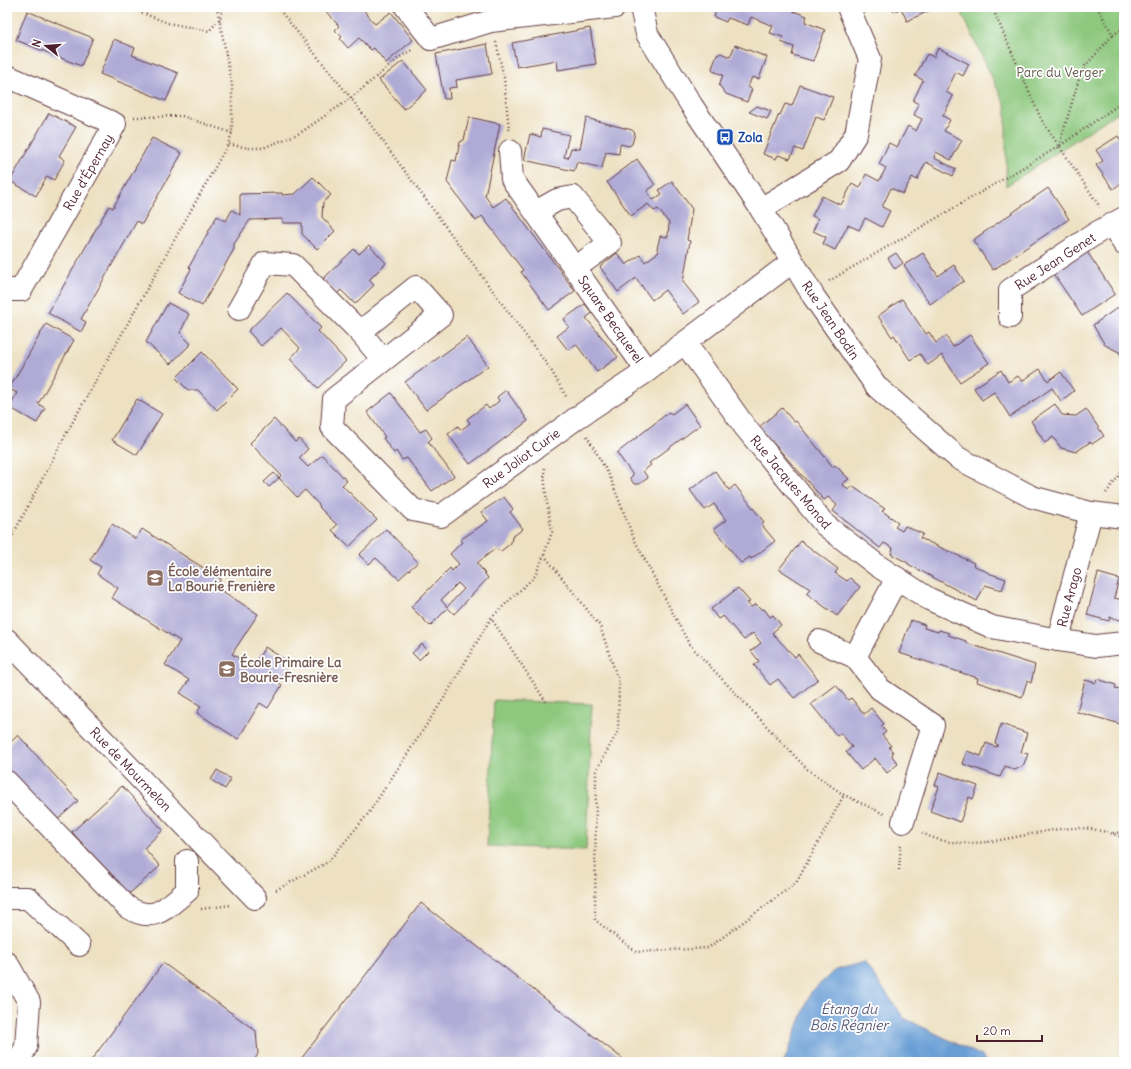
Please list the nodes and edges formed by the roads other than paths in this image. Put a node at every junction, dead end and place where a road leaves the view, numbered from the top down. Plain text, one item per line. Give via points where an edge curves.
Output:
1 (406, 7) edge
2 (615, 7) edge
3 (641, 7) edge
4 (848, 7) edge
5 (493, 14) edge
6 (7, 76) edge
7 (510, 151) road end
8 (761, 209) junction
9 (536, 212) junction
10 (1118, 222) edge
11 (1124, 244) edge
12 (792, 262) junction
13 (575, 268) junction
14 (7, 290) edge
15 (239, 309) dead end
16 (1010, 317) dead end
17 (360, 332) junction
18 (685, 343) junction
19 (383, 360) junction
20 (647, 371) junction
21 (1092, 513) junction
22 (1124, 518) edge
23 (897, 578) junction
24 (7, 640) edge
25 (1058, 640) junction
26 (819, 641) dead end
27 (1124, 643) edge
28 (855, 657) junction
29 (7, 782) edge
30 (902, 822) road end
31 (187, 861) dead end
32 (7, 898) edge
33 (254, 898) road end
34 (79, 944) dead end
35 (7, 963) edge
36 (18, 1062) edge

1 - 5 street via 431,39
2 - 5 street
3 - 8 street, Rue Jean Bodin via 648,34 692,106
4 - 8 street via 870,58 856,134 839,161
6 - 14 street, Rue d’Épernay via 115,124 21,290
7 - 9 street, Square Becquerel via 512,179
8 - 12 street, Rue Jean Bodin
9 - 13 street, Square Becquerel
9 - 13 street, Square Becquerel via 557,200 573,197 610,243
10 - 11 street
10 - 16 street, Rue Jean Genet via 1098,232 1010,290
12 - 18 street, Rue Joliot Curie
12 - 21 street, Rue Jean Bodin via 877,387 958,458 1032,497
13 - 20 street, Square Becquerel
15 - 17 street via 266,263 293,265
17 - 19 street
17 - 19 street, Rue Joliot Curie via 416,287 441,315
18 - 20 street, Rue Joliot Curie
18 - 23 street, Rue Jacques Monod via 745,427 825,525
19 - 20 street, Rue Joliot Curie via 334,399 332,427 413,510 440,516 583,426
21 - 22 street, Rue Jean Bodin
21 - 25 street, Rue Arago
23 - 25 street, Rue Jacques Monod via 929,599 992,627
23 - 28 street
24 - 33 street, Rue de Mourmelon
25 - 27 street, Rue Arago via 1096,646
26 - 28 street
28 - 30 street via 880,689 934,725
29 - 31 street via 127,907 139,914 157,914 188,891
32 - 34 street via 28,898
35 - 36 street via 29,1002 26,1047

